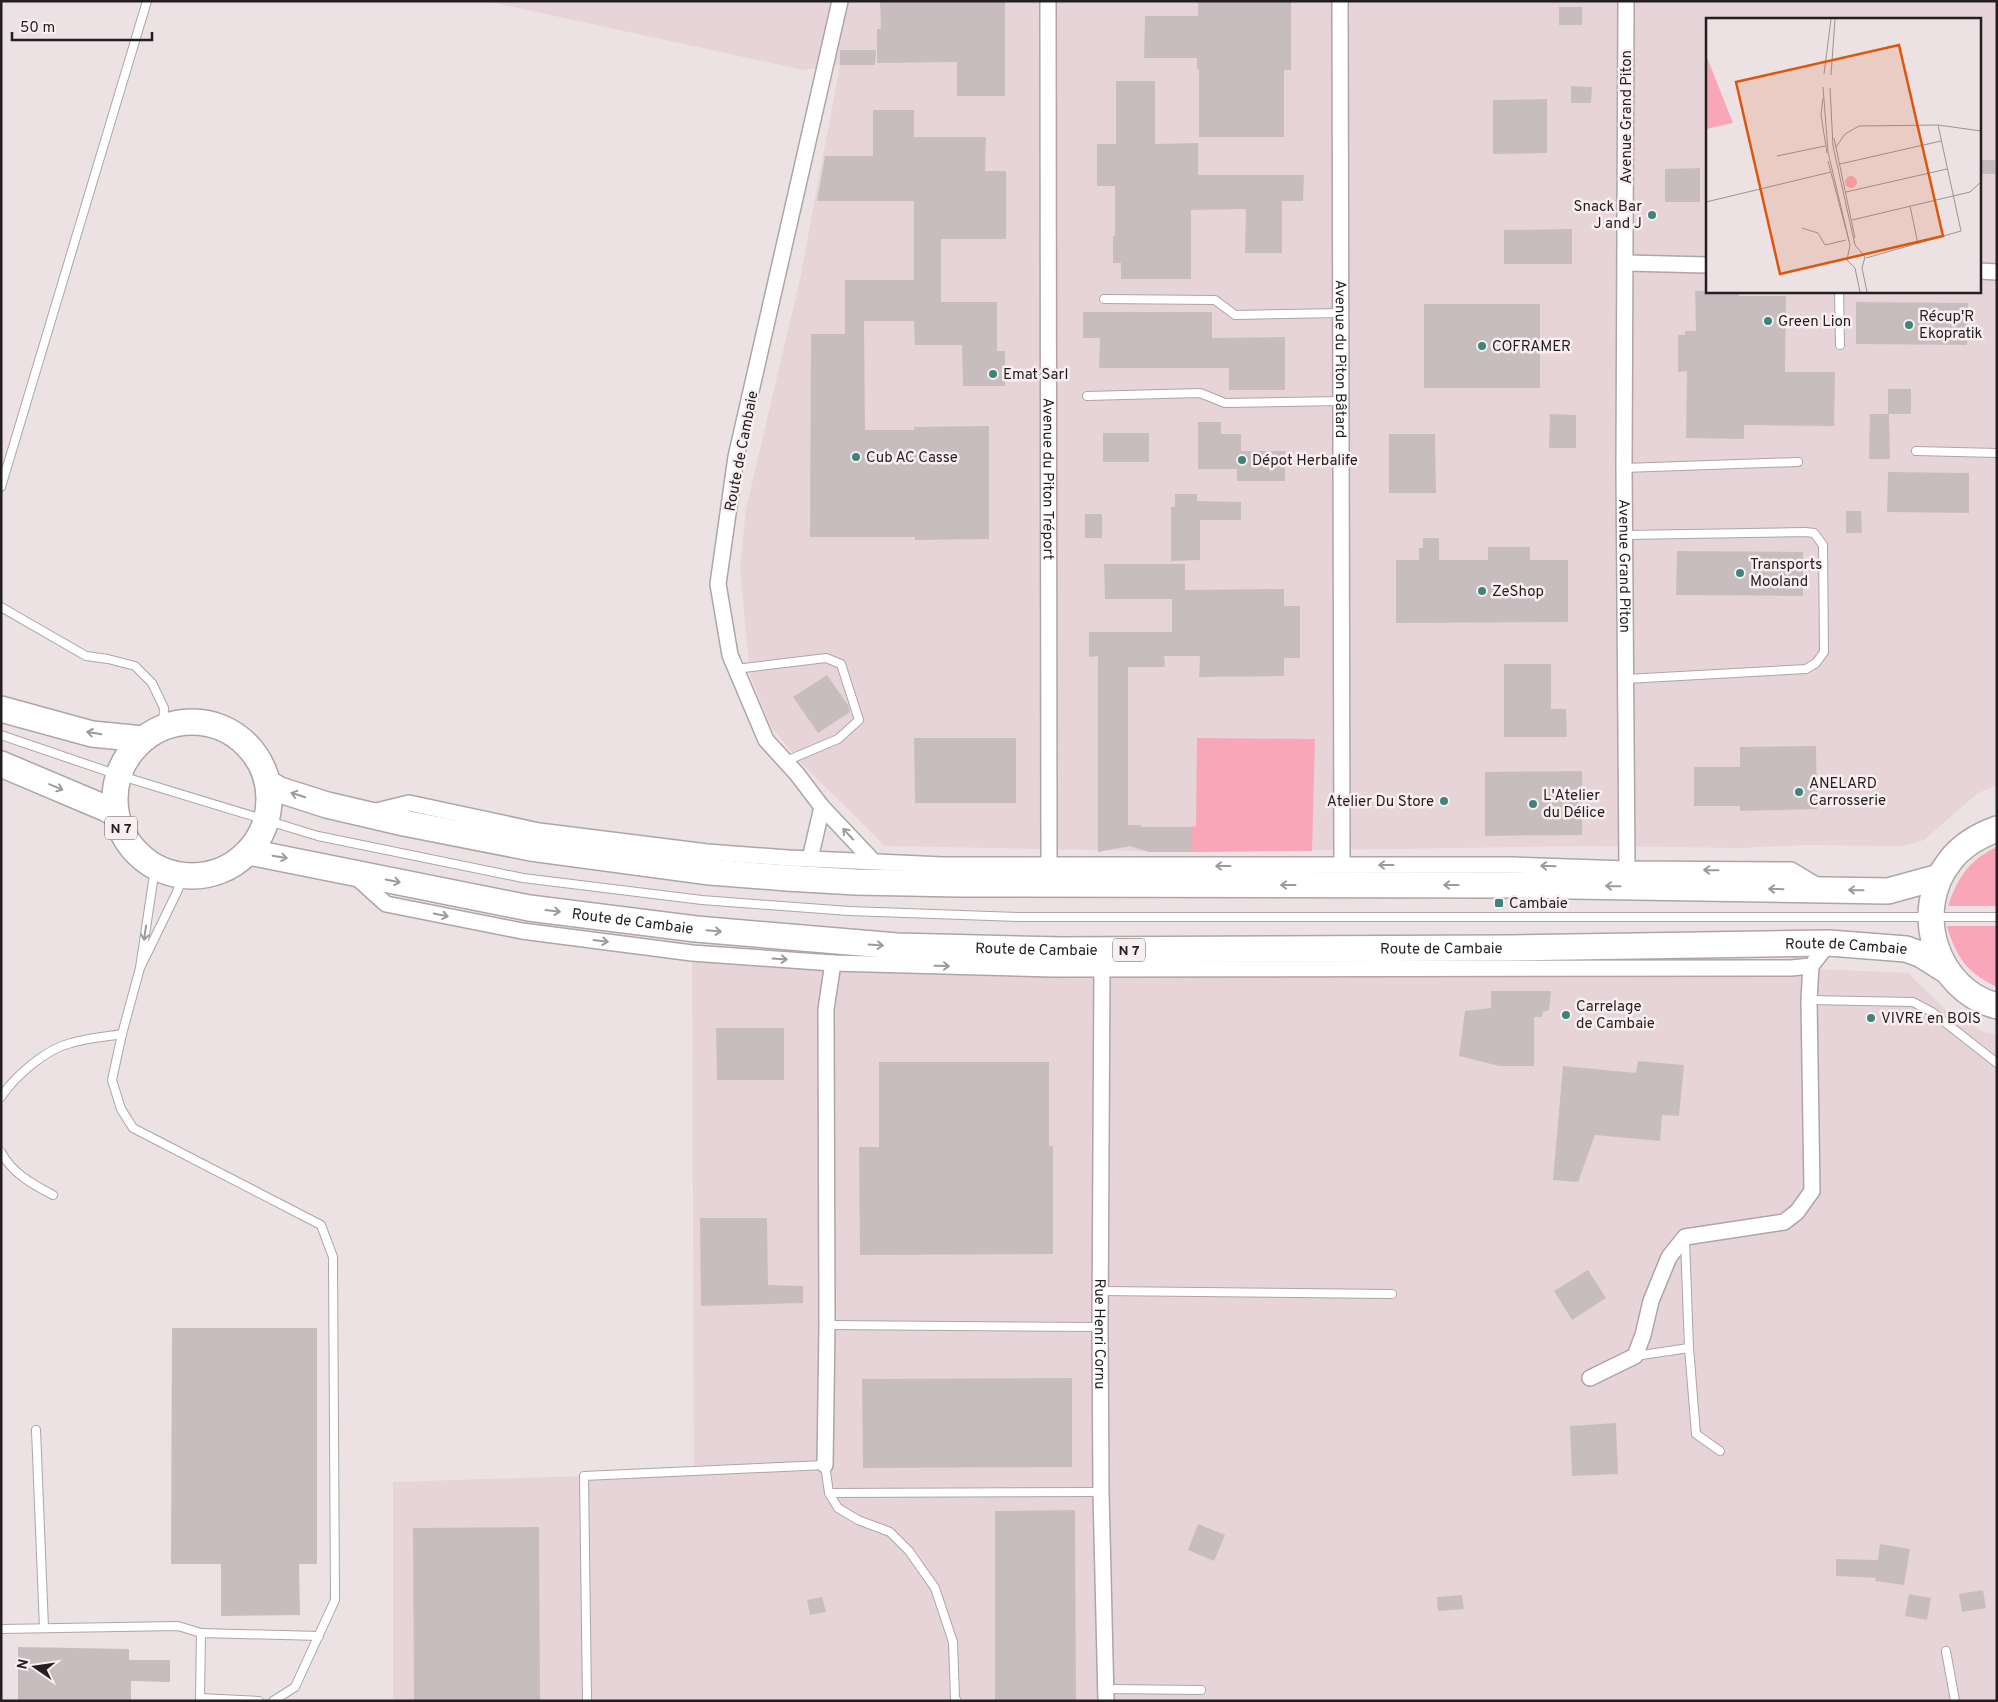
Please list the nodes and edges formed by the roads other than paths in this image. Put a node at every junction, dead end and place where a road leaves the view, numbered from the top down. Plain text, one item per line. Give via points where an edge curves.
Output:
1 (147, 1) edge
2 (840, 1) edge
3 (1048, 1) edge
4 (1340, 1) edge
5 (1626, 1) edge
6 (1626, 263) junction
7 (1706, 265) edge
8 (1980, 271) edge
9 (1997, 272) edge
10 (1839, 292) edge
11 (1104, 299) dead end
12 (1341, 313) junction
13 (1840, 345) dead end
14 (1087, 396) dead end
15 (1341, 401) junction
16 (1916, 452) dead end
17 (1997, 453) edge
18 (1798, 462) dead end
19 (1624, 468) junction
20 (1, 487) edge
21 (1625, 535) junction
22 (1, 607) edge
23 (736, 669) junction
24 (1626, 679) junction
25 (1, 708) edge
26 (153, 733) junction
27 (1, 735) edge
28 (786, 761) junction
29 (1, 764) edge
30 (118, 775) junction
31 (269, 784) junction
32 (822, 807) junction
33 (116, 814) junction
34 (367, 814) junction
35 (266, 820) junction
36 (1997, 829) edge
37 (249, 852) junction
38 (810, 859) junction
39 (873, 861) junction
40 (1342, 865) junction
41 (1049, 866) junction
42 (155, 868) junction
43 (1627, 869) junction
44 (352, 873) junction
45 (183, 876) junction
46 (1939, 877) junction
47 (1824, 890) junction
48 (1930, 917) junction
49 (1997, 917) edge
50 (1829, 943) junction
51 (833, 964) junction
52 (1811, 966) junction
53 (140, 968) junction
54 (1102, 968) junction
55 (1947, 971) junction
56 (1809, 1000) junction
57 (1997, 1006) edge
58 (122, 1034) junction
59 (1997, 1063) edge
60 (1, 1097) edge
61 (1, 1152) edge
62 (53, 1195) dead end
63 (1685, 1237) junction
64 (1101, 1291) junction
65 (1392, 1294) dead end
66 (827, 1326) junction
67 (1100, 1327) junction
68 (1689, 1348) junction
69 (1635, 1356) junction
70 (1590, 1378) dead end
71 (36, 1430) dead end
72 (1720, 1451) dead end
73 (825, 1465) junction
74 (1101, 1492) junction
75 (829, 1493) junction
76 (44, 1628) junction
77 (1, 1629) edge
78 (201, 1634) junction
79 (319, 1636) junction
80 (1946, 1650) dead end
81 (1201, 1690) dead end
82 (1106, 1695) edge
83 (200, 1699) edge
84 (259, 1701) edge
85 (273, 1701) edge
86 (588, 1701) edge
87 (957, 1701) edge
88 (1955, 1701) edge

1 - 20 lane
2 - 23 street, Route de Cambaie via 736,457 718,584 730,656
3 - 41 street, Avenue du Piton Tréport
4 - 12 street, Avenue du Piton Bâtard
5 - 6 street, Avenue Grand Piton
6 - 7 street
6 - 19 street, Avenue Grand Piton
8 - 9 street
10 - 13 lane
11 - 12 lane via 1215,300 1235,315
12 - 15 street, Avenue du Piton Bâtard
14 - 15 lane via 1200,393 1225,403
15 - 40 street, Avenue du Piton Bâtard
16 - 17 lane
18 - 19 lane
19 - 21 street, Avenue Grand Piton
21 - 24 street, Avenue Grand Piton
21 - 24 lane via 1814,533 1823,545 1824,652 1816,663 1806,668
22 - 26 lane via 86,656 134,666 152,683 164,708
23 - 28 street, Route de Cambaie via 766,740
23 - 28 lane via 826,658 841,664 859,720 838,739
24 - 43 street, Avenue Grand Piton
26 -> 25 main road via 92,734
26 - 30 main road, N 7 via 128,755
26 - 31 main road, N 7 via 187,721 211,723 233,732 251,748
27 - 30 lane
28 - 32 street, Route de Cambaie
29 -> 33 main road
30 - 33 main road, N 7
30 - 35 lane
34 -> 31 main road via 327,805
31 - 35 main road, N 7
32 - 38 street
39 -> 32 street, Route de Cambaie
33 - 42 main road, N 7 via 124,837
34 - 38 street via 409,803 539,831 707,852
47 -> 34 main road via 1502,884 856,882 710,872 531,848
35 - 37 main road, N 7
35 - 48 lane via 318,836 523,878 702,900 849,911 1018,917
36 - 46 main road, Route de Cambaie via 1963,846
37 -> 44 main road, Route de Cambaie / N 7
37 - 45 main road, N 7 via 222,870 207,875
38 - 39 street
39 - 41 street
40 -> 41 street
43 -> 40 street
42 - 45 main road, N 7
42 -> 53 lane
47 -> 43 street via 1792,870
44 -> 50 main road, Route de Cambaie / N 7 via 529,908 696,929 897,946 1062,950
44 -> 51 street via 386,904 522,931 692,952
45 - 53 lane
46 -> 47 main road via 1888,890
46 - 48 main road, Route de Cambaie
48 - 49 lane
48 - 55 main road, Route de Cambaie via 1934,945
50 - 52 street
50 - 55 main road, Route de Cambaie / N 7 via 1906,949
51 -> 54 street
51 - 66 street via 826,1009
52 - 54 street
52 - 56 street
53 - 58 lane
54 - 64 street, Rue Henri Cornu
55 - 57 main road, Route de Cambaie via 1976,998
56 - 59 lane via 1912,1002 1932,1012
56 - 63 street via 1812,1191 1784,1222
58 - 60 lane via 70,1043 43,1056 10,1084
58 - 79 lane via 112,1080 121,1109 133,1128 321,1225 333,1257 335,1600
61 - 62 lane via 7,1164 27,1181
63 - 68 lane
63 - 69 street via 1669,1257 1651,1301
64 - 65 lane
64 - 67 street, Rue Henri Cornu
66 - 67 lane
66 - 73 street
67 - 74 street, Rue Henri Cornu
68 - 69 lane
68 - 72 lane via 1696,1434
69 - 70 street
71 - 76 lane
73 - 75 lane
73 - 86 lane via 584,1476
74 - 75 lane
74 - 82 street, Rue Henri Cornu
75 - 87 lane via 838,1508 858,1520 890,1532 909,1551 935,1588 953,1642
76 - 77 lane
76 - 78 lane via 178,1626
78 - 79 lane
78 - 83 lane
79 - 85 lane via 295,1687
80 - 88 lane
81 - 82 lane
83 - 84 lane

